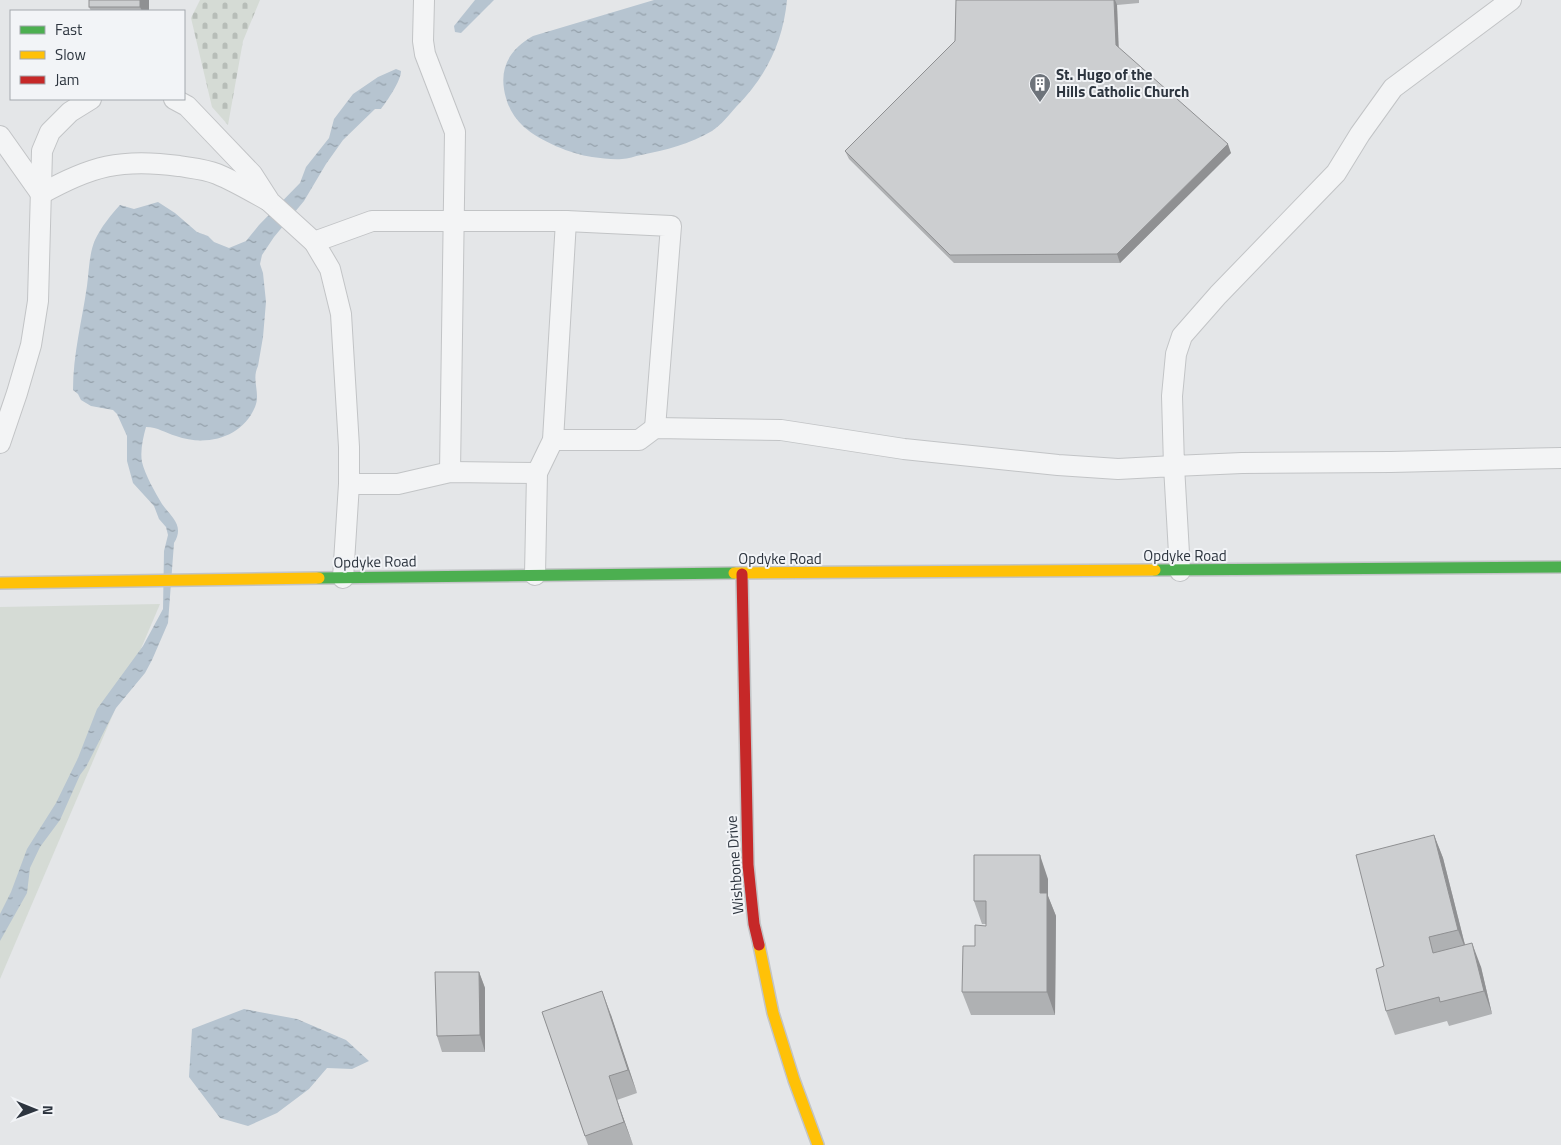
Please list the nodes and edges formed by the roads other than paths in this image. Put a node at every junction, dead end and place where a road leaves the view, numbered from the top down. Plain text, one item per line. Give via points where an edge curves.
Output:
1 (424, 0) edge
2 (1511, 0) edge
3 (89, 100) edge
4 (176, 100) edge
5 (0, 136) edge
6 (41, 194) junction
7 (270, 202) junction
8 (454, 220) junction
9 (566, 221) junction
10 (314, 242) junction
11 (655, 428) junction
12 (553, 440) junction
13 (0, 443) edge
14 (1561, 458) edge
15 (1174, 466) junction
16 (450, 472) junction
17 (537, 472) junction
18 (349, 484) junction
19 (1561, 567) edge
20 (1180, 571) junction
21 (742, 574) junction
22 (535, 576) junction
23 (343, 578) junction
24 (0, 583) edge
25 (818, 1145) edge

1 - 8 lane via 423,41 426,54 456,132
2 - 15 lane via 1393,88 1336,173 1182,336 1176,354 1172,396
3 - 6 lane via 70,112 50,132 42,151
4 - 7 lane via 201,119 252,174
5 - 6 lane
6 - 7 lane via 91,171 150,162 215,173
6 - 13 lane via 38,300 31,345
7 - 10 lane
8 - 9 lane
8 - 10 lane via 372,221
8 - 16 lane
9 - 11 lane via 670,226
9 - 12 lane
10 - 18 lane via 330,269 340,314
11 - 12 lane via 639,440
11 - 15 lane via 780,430 912,450 1058,465 1118,469
12 - 17 lane
14 - 15 lane
15 - 20 lane
16 - 17 lane
16 - 18 lane via 398,484
17 - 22 lane
18 - 23 lane
19 - 20 main road, Opdyke Road
20 - 21 main road, Opdyke Road
21 - 22 main road, Opdyke Road
21 - 25 main road, Wishbone Drive via 748,864 754,924 773,1013
22 - 23 main road, Opdyke Road
23 - 24 main road, Opdyke Road

